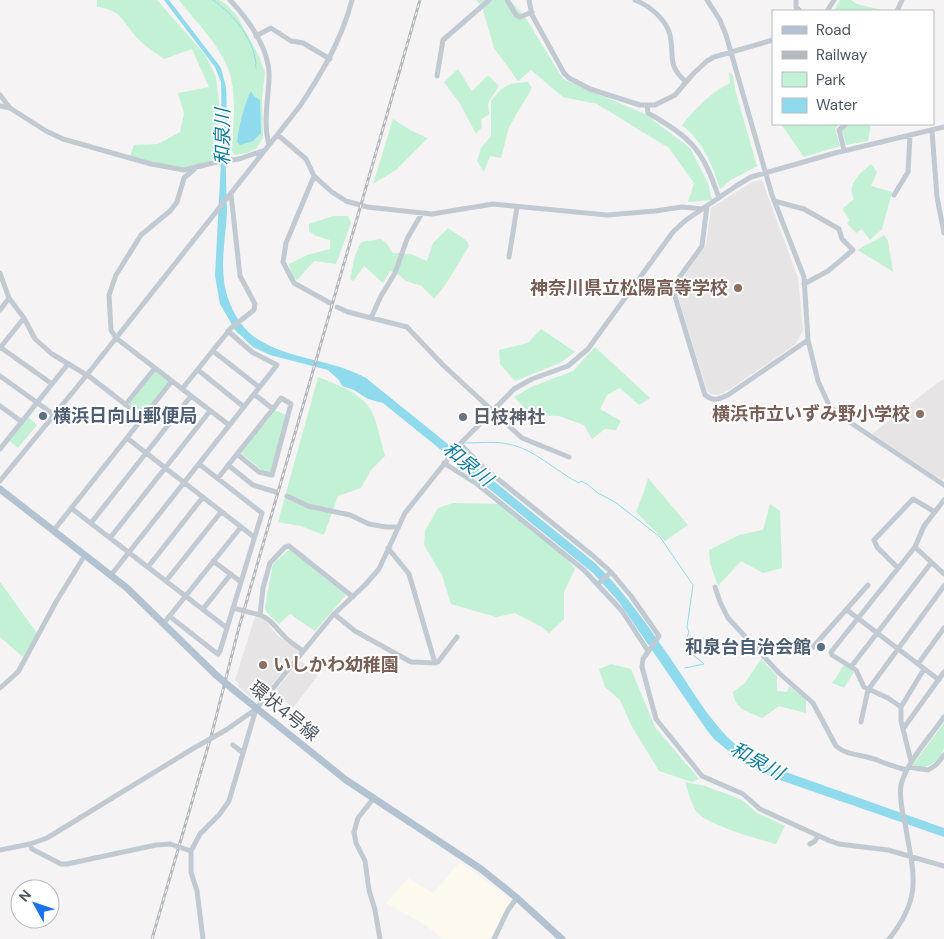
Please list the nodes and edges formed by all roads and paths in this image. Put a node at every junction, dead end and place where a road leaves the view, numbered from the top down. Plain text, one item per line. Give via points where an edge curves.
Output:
1 (230, 0) edge
2 (352, 0) edge
3 (489, 0) edge
4 (507, 0) edge
5 (529, 0) edge
6 (635, 0) edge
7 (707, 0) edge
8 (532, 12) junction
9 (256, 36) junction
10 (772, 40) edge
11 (731, 52) junction
12 (330, 58) junction
13 (436, 76) dead end
14 (686, 82) junction
15 (0, 95) edge
16 (0, 106) edge
17 (647, 106) junction
18 (10, 108) junction
19 (845, 125) edge
20 (944, 127) edge
21 (932, 131) junction
22 (278, 135) junction
23 (910, 136) junction
24 (270, 145) junction
25 (265, 150) junction
26 (844, 150) junction
27 (198, 166) junction
28 (766, 173) junction
29 (314, 176) junction
30 (894, 195) dead end
31 (229, 196) junction
32 (719, 198) junction
33 (774, 201) junction
34 (516, 207) junction
35 (705, 207) junction
36 (422, 213) junction
37 (944, 233) edge
38 (509, 257) dead end
39 (0, 273) edge
40 (804, 284) junction
41 (9, 298) junction
42 (330, 303) dead end
43 (337, 307) dead end
44 (0, 310) edge
45 (24, 318) junction
46 (371, 318) junction
47 (230, 329) junction
48 (116, 338) junction
49 (808, 340) junction
50 (0, 348) edge
51 (213, 351) junction
52 (68, 364) junction
53 (155, 368) junction
54 (198, 370) junction
55 (0, 376) edge
56 (86, 376) junction
57 (172, 381) junction
58 (52, 384) junction
59 (259, 387) junction
60 (182, 389) junction
61 (254, 394) junction
62 (191, 396) junction
63 (37, 402) junction
64 (126, 404) junction
65 (0, 406) edge
66 (244, 407) junction
67 (273, 409) junction
68 (210, 411) junction
69 (492, 412) junction
70 (53, 414) junction
71 (144, 418) junction
72 (22, 422) junction
73 (229, 425) junction
74 (0, 436) edge
75 (127, 438) junction
76 (7, 441) junction
77 (460, 444) junction
78 (0, 449) edge
79 (146, 453) junction
80 (237, 454) junction
81 (569, 457) dead end
82 (444, 463) junction
83 (199, 464) junction
84 (228, 465) junction
85 (165, 468) junction
86 (218, 478) junction
87 (0, 481) edge
88 (184, 482) junction
89 (943, 484) edge
90 (0, 489) edge
91 (276, 492) dead end
92 (287, 496) dead end
93 (203, 497) junction
94 (944, 500) edge
95 (71, 508) junction
96 (221, 512) junction
97 (935, 512) junction
98 (91, 523) junction
99 (241, 526) junction
100 (398, 527) junction
101 (54, 530) junction
102 (254, 537) junction
103 (110, 538) junction
104 (915, 547) junction
105 (388, 548) junction
106 (128, 552) junction
107 (85, 555) junction
108 (213, 561) junction
109 (931, 563) junction
110 (148, 567) junction
111 (898, 568) junction
112 (231, 574) junction
113 (944, 574) edge
114 (111, 575) junction
115 (608, 575) dead end
116 (166, 581) junction
117 (241, 582) junction
118 (600, 583) junction
119 (868, 585) dead end
120 (944, 586) edge
121 (715, 587) dead end
122 (942, 594) edge
123 (186, 596) junction
124 (352, 597) junction
125 (233, 608) junction
126 (203, 609) junction
127 (847, 610) junction
128 (334, 614) junction
129 (260, 615) junction
130 (858, 618) junction
131 (172, 619) dead end
132 (164, 623) junction
133 (227, 628) junction
134 (944, 628) edge
135 (877, 632) junction
136 (457, 637) dead end
137 (813, 647) dead end
138 (899, 648) junction
139 (650, 649) junction
140 (303, 651) junction
141 (437, 661) junction
142 (918, 664) junction
143 (444, 665) dead end
144 (850, 666) junction
145 (924, 669) junction
146 (944, 672) edge
147 (939, 680) junction
148 (0, 688) edge
149 (868, 690) junction
150 (901, 707) junction
151 (256, 709) junction
152 (944, 717) edge
153 (861, 722) dead end
154 (903, 728) junction
155 (233, 745) dead end
156 (243, 753) junction
157 (944, 755) edge
158 (911, 761) junction
159 (906, 770) junction
160 (373, 799) junction
161 (818, 836) junction
162 (30, 844) junction
163 (810, 844) dead end
164 (0, 850) edge
165 (190, 850) junction
166 (910, 857) junction
167 (944, 866) edge
168 (517, 898) junction
169 (203, 939) edge
170 (380, 939) edge
171 (494, 939) edge
172 (562, 939) edge
173 (888, 939) edge

1 - 9 street
2 - 12 street via 340,39
3 - 13 street via 443,40
4 - 8 street via 520,17
5 - 8 street
6 - 14 street via 655,12 666,26 670,35 671,60
7 - 11 street via 720,20
8 - 17 street via 558,64 569,78 590,89
9 - 12 street via 271,28 291,41 303,43
9 - 24 street via 266,52 270,72 266,130
10 - 11 street
11 - 14 street via 707,61
11 - 28 street
12 - 22 street
14 - 17 street via 675,95
15 - 18 street
16 - 18 street
17 - 32 street via 648,113 680,133 696,148
18 - 27 street via 63,139 150,164 184,170
19 - 26 street via 839,130
20 - 21 street
21 - 23 street
21 - 37 street via 937,197
22 - 24 street
22 - 29 street via 306,159
23 - 26 street
23 - 30 street via 908,172
24 - 25 street
25 - 27 street via 239,159
25 - 31 street
26 - 28 street
27 - 48 street via 184,178 177,202 141,234 116,275 109,295 111,330
28 - 32 street via 751,177
28 - 33 street
29 - 36 street via 346,201 367,207
29 - 42 street via 286,243 283,262 294,283
31 - 47 street via 240,276 255,304 254,310
31 - 48 street
32 - 35 street
33 - 40 street
33 - 40 street via 804,209 839,230 842,239 853,250 828,271
34 - 35 street via 608,215
34 - 36 street via 493,204 448,213
34 - 38 street
35 - 49 street via 702,246 673,290 705,395 717,400 728,395
35 - 69 street via 666,240 582,355 568,366 514,389
36 - 46 street via 406,239 395,273
39 - 41 street
40 - 49 street
41 - 44 street
41 - 45 street
43 - 46 street
45 - 50 street
45 - 52 street via 35,339
46 - 69 street via 407,327
47 - 51 street
47 - 59 street via 252,352 277,365
48 - 53 street
48 - 56 street
49 - 89 street via 818,381 834,411
50 - 58 street
51 - 54 street
51 - 59 street
52 - 56 street
52 - 58 street
53 - 57 street
53 - 64 street
54 - 60 street
54 - 66 street
55 - 63 street
56 - 64 street
56 - 70 street
57 - 60 street
57 - 71 street
58 - 63 street
59 - 61 street
60 - 62 street
61 - 66 street
61 - 67 street
62 - 68 street
62 - 79 street
63 - 70 street
63 - 72 street
64 - 71 street
65 - 72 street
66 - 73 street
67 - 80 street
67 - 80 street via 281,398 292,405 272,476 260,472
68 - 73 street
68 - 85 street
69 - 77 street
69 - 81 street via 528,442
70 - 87 street
71 - 75 street
72 - 76 street
73 - 83 street
74 - 76 street
75 - 79 street
75 - 95 street
76 - 78 street
77 - 82 street
77 - 139 street via 483,467 611,572 659,636
79 - 85 street
79 - 98 street
80 - 84 street
82 - 100 street via 413,500
82 - 118 street via 477,484
83 - 86 street
83 - 88 street
84 - 86 street
84 - 91 street via 253,485
85 - 88 street
85 - 103 street
86 - 102 street via 262,513
88 - 93 street
88 - 106 street
90 - 101 main road, 環状4号線
92 - 100 street via 308,506 350,515 369,524
93 - 96 street
93 - 110 street
94 - 97 street
95 - 98 street
95 - 101 street
96 - 99 street
96 - 116 street
97 - 104 street via 924,526
97 - 111 street via 913,498 874,540
98 - 103 street
99 - 102 street
99 - 108 street
100 - 105 street
101 - 107 main road, 環状4号線
102 - 117 street
103 - 106 street
104 - 109 street
104 - 111 street
105 - 124 street via 379,569
105 - 141 street via 409,574 429,646
106 - 110 street
106 - 114 street
107 - 114 main road, 環状4号線
107 - 148 street via 18,672
108 - 112 street
108 - 123 street
109 - 113 street
109 - 135 street
110 - 116 street
111 - 130 street
112 - 117 street
112 - 126 street
114 - 132 main road, 環状4号線
115 - 118 street
116 - 123 street
117 - 125 street
118 - 139 street
119 - 127 street
120 - 122 street
121 - 159 street via 728,618 779,673 814,703 836,746
122 - 138 street
123 - 126 street
123 - 132 street
124 - 128 street
124 - 129 street via 289,546 270,564
125 - 129 street, bridge
125 - 133 street
126 - 133 street
127 - 130 street
127 - 137 street
128 - 140 street
128 - 141 street via 355,631 411,662
129 - 140 street
130 - 135 street
130 - 144 street via 832,652
131 - 133 street via 218,654
132 - 151 main road, 環状4号線, bridge
134 - 142 street
135 - 138 street
135 - 144 street
136 - 141 street
138 - 142 street
138 - 149 street
139 - 161 street via 642,667 656,719 702,776 743,794 760,809
140 - 151 street
141 - 143 street
142 - 145 street
144 - 149 street
145 - 147 street
145 - 150 street
146 - 147 street
147 - 154 street
149 - 150 street
149 - 153 street
150 - 154 street
151 - 156 street
151 - 160 main road, 環状4号線
151 - 162 street, bridge via 61,830
152 - 158 street
154 - 158 street
155 - 156 street
156 - 165 street via 230,801
157 - 159 street via 928,770
158 - 159 street
159 - 166 street via 900,793
160 - 168 main road, 環状4号線 via 460,855
160 - 170 street via 358,818 354,832 365,861
161 - 163 street
161 - 166 street via 839,844 888,850
162 - 164 street
162 - 165 street, bridge via 32,849 61,864 156,845 170,844
165 - 169 street
166 - 167 street
166 - 173 street via 914,877 911,899 905,917
168 - 171 street
168 - 172 main road, 環状4号線

